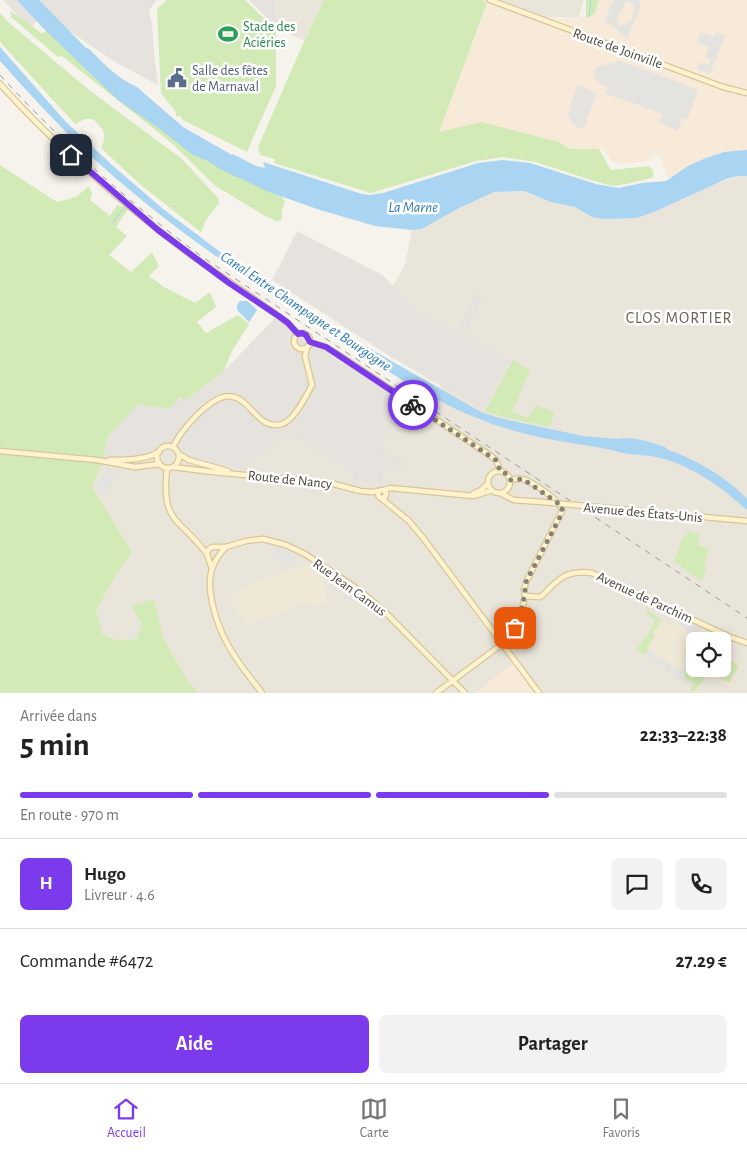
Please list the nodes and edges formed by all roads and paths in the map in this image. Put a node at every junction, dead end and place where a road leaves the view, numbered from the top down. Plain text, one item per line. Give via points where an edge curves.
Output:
1 (490, 0) edge
2 (0, 84) edge
3 (747, 93) edge
4 (298, 334) junction
5 (310, 342) junction
6 (307, 348) junction
7 (299, 349) junction
8 (309, 373) junction
9 (173, 447) junction
10 (0, 451) edge
11 (159, 452) junction
12 (179, 454) junction
13 (97, 460) junction
14 (160, 464) junction
15 (173, 467) junction
16 (167, 468) junction
17 (500, 471) junction
18 (237, 474) junction
19 (510, 480) junction
20 (488, 483) junction
21 (507, 489) junction
22 (492, 490) junction
23 (500, 493) junction
24 (382, 494) junction
25 (470, 495) junction
26 (518, 500) junction
27 (747, 521) edge
28 (200, 544) junction
29 (226, 547) junction
30 (214, 548) junction
31 (208, 556) junction
32 (218, 556) junction
33 (212, 569) junction
34 (525, 596) junction
35 (747, 643) edge
36 (502, 644) junction
37 (453, 680) junction
38 (262, 693) edge
39 (436, 693) edge
40 (465, 693) edge
41 (539, 693) edge

1 - 3 street, Route de Joinville
2 - 4 street via 60,145 128,206 197,260 288,323
4 - 5 street via 306,335
4 - 7 street via 294,343
5 - 6 street
5 - 17 street via 336,353 491,456
6 - 7 street
6 - 8 street via 305,356
7 - 8 street
8 - 9 street via 312,385 285,424 268,424 238,399 223,396 190,422
9 - 11 street via 164,447
9 - 12 street
10 - 13 street
11 - 13 street via 130,460
11 - 14 street
12 - 15 street
12 - 18 street, Route de Nancy
13 - 14 street via 135,467
14 - 16 street
15 - 16 street
15 - 18 street, Route de Nancy
16 - 28 street via 165,495 170,512
17 - 19 street
17 - 20 street via 490,475
18 - 24 street, Route de Nancy via 330,482
19 - 21 street
19 - 34 street via 523,479 562,506 526,582
20 - 22 street
20 - 25 street
21 - 23 street
21 - 26 street
22 - 23 street
22 - 25 street, Route de Nancy
23 - 26 street, Avenue des États-Unis
24 - 25 street, Route de Nancy via 394,489
24 - 36 street via 424,539
26 - 27 street, Avenue des États-Unis, bridge
28 - 30 street, Rue Jean Camus
28 - 31 street
29 - 30 street, Rue Jean Camus
29 - 32 street
29 - 37 street, Rue Jean Camus via 246,541 270,540 309,557 384,610
30 - 31 street via 208,550
30 - 32 street
31 - 32 street via 212,559
31 - 33 street
32 - 33 street
33 - 38 street via 212,601 226,643
34 - 35 street, Avenue de Parchim via 538,598 565,576 592,573
34 - 36 street via 515,628
36 - 37 street
36 - 41 street
37 - 39 street
37 - 40 street, Rue Jean Camus

